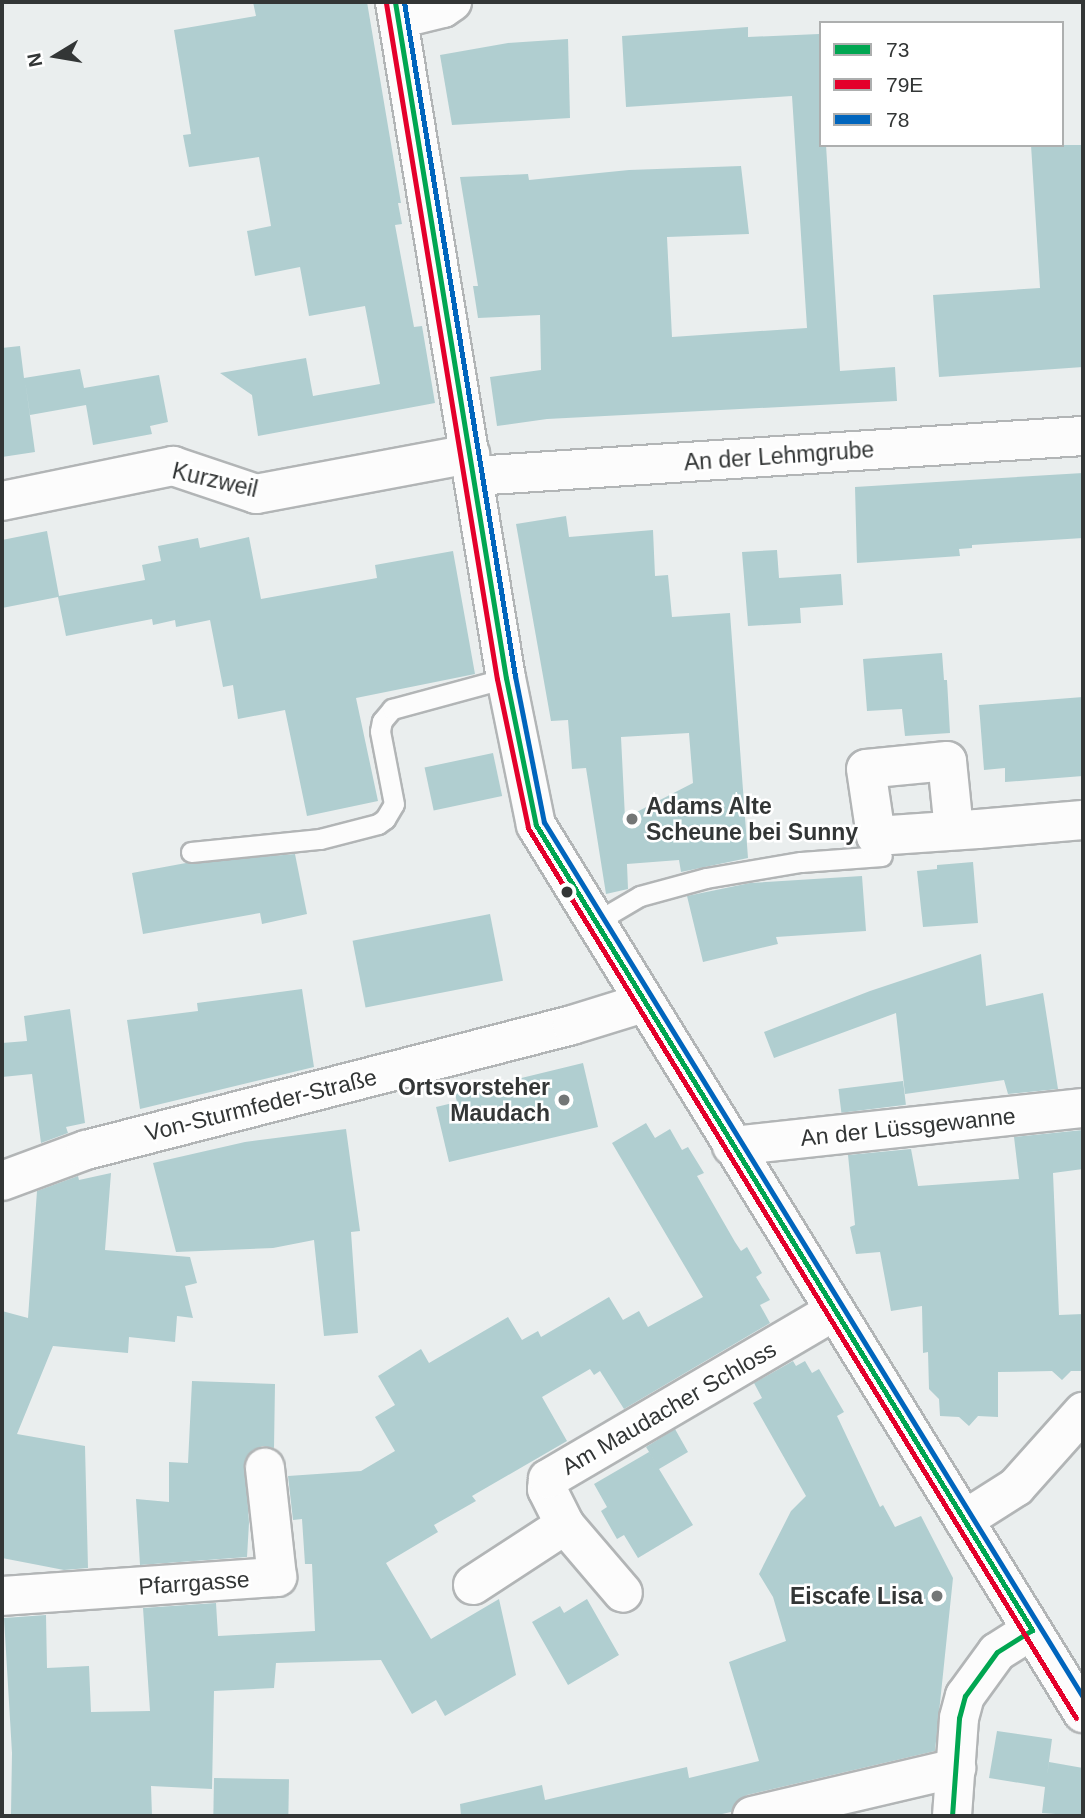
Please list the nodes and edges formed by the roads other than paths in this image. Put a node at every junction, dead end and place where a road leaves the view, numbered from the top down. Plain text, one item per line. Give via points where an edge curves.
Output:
1 (452, 2) edge
2 (396, 10) edge
3 (1083, 436) edge
4 (472, 465) junction
5 (2, 501) edge
6 (506, 678) junction
7 (1083, 820) edge
8 (954, 830) dead end
9 (191, 852) dead end
10 (882, 856) dead end
11 (594, 923) junction
12 (643, 1003) junction
13 (1083, 1108) edge
14 (732, 1146) junction
15 (2, 1181) edge
16 (834, 1311) junction
17 (1083, 1412) edge
18 (265, 1468) dead end
19 (964, 1520) junction
20 (565, 1525) junction
21 (473, 1585) dead end
22 (622, 1593) dead end
23 (2, 1596) edge
24 (1032, 1630) junction
25 (1083, 1712) edge
26 (956, 1768) junction
27 (752, 1816) edge
28 (952, 1816) edge

1 - 2 street via 443,8
2 - 4 street
3 - 4 street, An der Lehmgrube
4 - 5 street, Kurzweil via 256,495 173,466
4 - 6 street
6 - 9 lane via 392,709 380,731 394,804 378,824 320,839
6 - 11 street via 536,825
7 - 8 street
10 - 11 lane via 801,862 706,878 640,896
11 - 12 street
12 - 14 street
12 - 15 street, Von-Sturmfeder-Straße via 86,1150
13 - 14 street, An der Lüssgewanne
14 - 16 street
16 - 19 street
16 - 20 street, Am Maudacher Schloss via 548,1479 547,1489
17 - 19 street via 1016,1487
18 - 23 street, Pfarrgasse via 278,1577
19 - 24 street
20 - 21 street
20 - 22 street, Am Maudacher Schloss
24 - 25 street
24 - 26 street via 997,1652 965,1696
26 - 27 street
26 - 28 street

